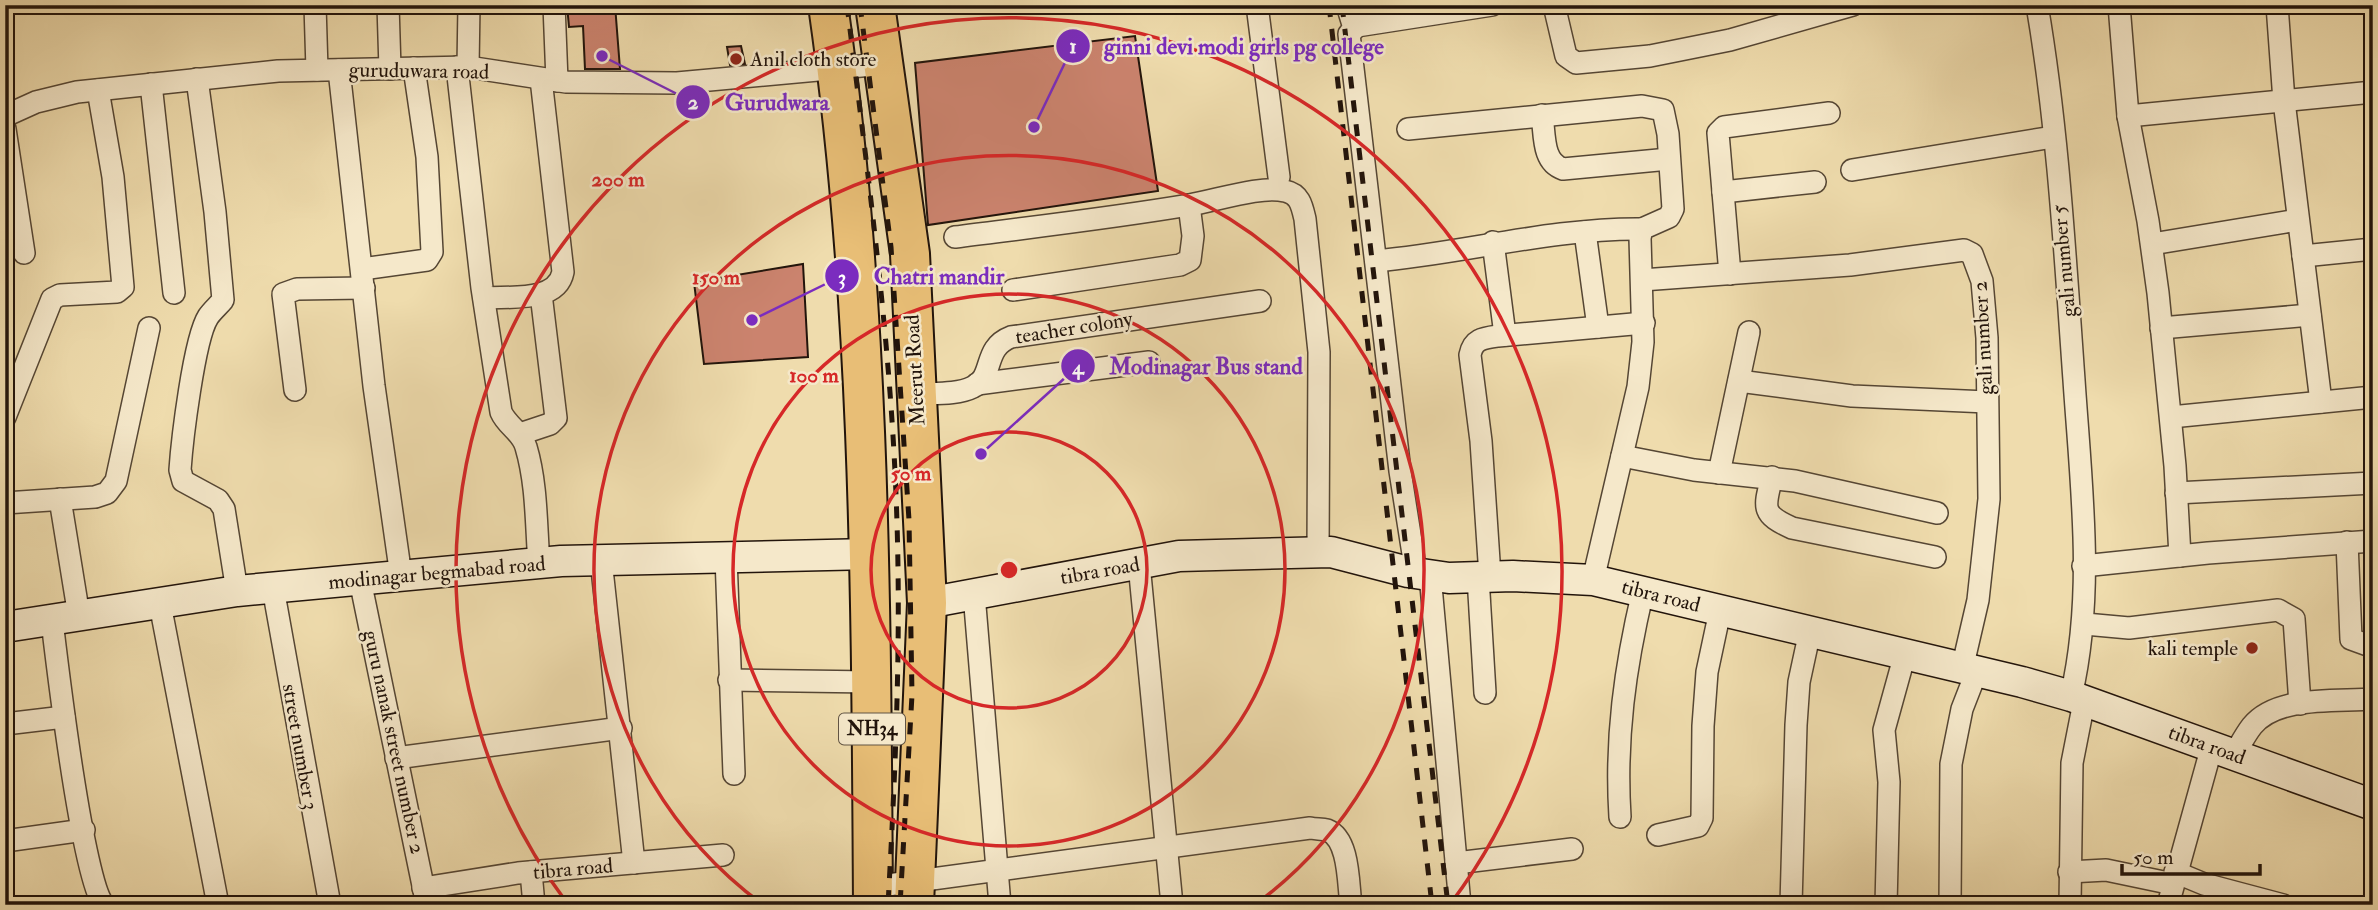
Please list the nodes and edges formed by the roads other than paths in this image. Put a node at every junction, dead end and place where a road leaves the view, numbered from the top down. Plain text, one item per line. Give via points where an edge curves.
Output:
1 (315, 5) edge
2 (388, 5) edge
3 (469, 5) edge
4 (554, 5) edge
5 (828, 5) edge
6 (875, 5) edge
7 (1257, 5) edge
8 (1347, 5) edge
9 (1492, 5) edge
10 (1554, 5) edge
11 (1853, 5) edge
12 (2037, 5) edge
13 (2119, 5) edge
14 (2277, 5) edge
15 (1354, 28) junction
16 (883, 64) junction
17 (463, 67) junction
18 (414, 68) junction
19 (390, 69) junction
20 (317, 70) junction
21 (339, 70) junction
22 (837, 70) junction
23 (197, 79) junction
24 (549, 80) junction
25 (151, 84) junction
26 (98, 90) junction
27 (2373, 92) edge
28 (2284, 101) junction
29 (1829, 113) dead end
30 (1542, 115) junction
31 (5, 116) edge
32 (2128, 116) junction
33 (5, 129) edge
34 (1408, 129) dead end
35 (2053, 137) junction
36 (1670, 159) junction
37 (1852, 170) dead end
38 (1279, 177) dead end
39 (1815, 182) dead end
40 (1723, 192) junction
41 (1189, 205) junction
42 (2298, 220) junction
43 (1642, 229) junction
44 (1585, 232) junction
45 (955, 237) dead end
46 (1493, 242) junction
47 (2152, 244) junction
48 (2373, 248) edge
49 (24, 253) dead end
50 (2303, 256) junction
51 (1376, 261) junction
52 (1730, 274) junction
53 (363, 279) junction
54 (1642, 280) junction
55 (1013, 290) dead end
56 (174, 293) dead end
57 (541, 294) junction
58 (484, 298) junction
59 (1260, 301) dead end
60 (2310, 315) junction
61 (1644, 323) junction
62 (1598, 327) junction
63 (149, 328) dead end
64 (2161, 328) junction
65 (1749, 332) dead end
66 (1504, 335) junction
67 (1149, 362) dead end
68 (1739, 381) junction
69 (977, 384) junction
70 (295, 390) dead end
71 (917, 394) junction
72 (2373, 397) edge
73 (1987, 402) junction
74 (2321, 402) junction
75 (5, 417) edge
76 (2171, 417) junction
77 (520, 434) junction
78 (1622, 456) junction
79 (1719, 473) junction
80 (1772, 477) junction
81 (2373, 483) edge
82 (2176, 493) junction
83 (61, 499) junction
84 (5, 503) edge
85 (1937, 513) dead end
86 (2373, 541) edge
87 (2347, 542) junction
88 (1318, 552) junction
89 (871, 554) junction
90 (2180, 556) junction
91 (726, 557) junction
92 (1935, 557) dead end
93 (601, 560) junction
94 (539, 563) junction
95 (1139, 564) junction
96 (2083, 566) junction
97 (1423, 574) junction
98 (401, 576) junction
99 (1484, 576) junction
100 (360, 580) junction
101 (1593, 580) junction
102 (273, 588) junction
103 (1643, 591) junction
104 (237, 592) junction
105 (974, 594) junction
106 (927, 603) junction
107 (160, 604) junction
108 (1720, 611) junction
109 (66, 619) junction
110 (2085, 624) junction
111 (5, 627) edge
112 (1810, 631) junction
113 (2373, 647) edge
114 (1905, 654) junction
115 (1969, 671) junction
116 (729, 680) junction
117 (872, 682) junction
118 (1485, 693) dead end
119 (2078, 699) junction
120 (2373, 699) edge
121 (2300, 704) junction
122 (64, 717) junction
123 (5, 724) edge
124 (621, 728) junction
125 (2223, 750) junction
126 (396, 758) junction
127 (734, 774) dead end
128 (2373, 805) edge
129 (1620, 817) dead end
130 (84, 830) junction
131 (1658, 835) dead end
132 (5, 841) edge
133 (1168, 846) junction
134 (1572, 849) dead end
135 (723, 855) dead end
136 (634, 863) junction
137 (1456, 863) junction
138 (998, 869) junction
139 (531, 872) junction
140 (2069, 872) junction
141 (2172, 887) edge
142 (915, 892) edge
143 (425, 896) edge
144 (873, 896) edge
145 (104, 905) edge
146 (218, 905) edge
147 (331, 905) edge
148 (534, 905) edge
149 (1000, 905) edge
150 (1172, 905) edge
151 (1351, 905) edge
152 (1460, 905) edge
153 (1791, 905) edge
154 (1886, 905) edge
155 (1950, 905) edge
156 (2070, 905) edge
157 (2283, 905) edge

1 - 20 street
2 - 19 street
3 - 17 street
4 - 24 street
5 - 22 highway, NH34
6 - 16 highway, Meerut Road / NH34
7 - 38 street
8 - 15 street
9 - 15 street
10 - 11 street via 1566,56 1576,63 1650,56 1730,40
12 - 35 street, gali number 5
13 - 32 street
14 - 28 street
15 - 51 street via 1349,34
16 - 22 street, guruduwara road
16 - 71 highway, Meerut Road / NH34 via 909,254
17 - 18 street, guruduwara road
17 - 24 street, guruduwara road
17 - 58 street
18 - 19 street, guruduwara road
18 - 53 street via 427,157 432,252 427,260
19 - 21 street, guruduwara road
20 - 21 street, guruduwara road
20 - 23 street, guruduwara road
21 - 53 street
22 - 24 street, guruduwara road via 677,83
22 - 89 highway, NH34 via 856,278
23 - 25 street, guruduwara road
23 - 104 street via 223,300 204,329 180,470 183,481 218,500 224,509
24 - 57 street via 564,272 561,284
25 - 26 street, guruduwara road
25 - 56 street
26 - 31 street, guruduwara road via 36,102
26 - 75 street via 113,177 123,287 117,292 52,299
27 - 28 street
28 - 32 street
28 - 42 street
29 - 40 street via 1724,127 1717,133
30 - 34 street
30 - 36 street via 1548,156 1554,166 1563,169
30 - 36 street via 1655,107 1663,110
32 - 47 street
33 - 49 street
35 - 37 street
35 - 96 street, gali number 5
36 - 43 street via 1670,217
39 - 40 street
40 - 52 street
41 - 45 street
41 - 55 street via 1193,251 1190,260 1180,265
41 - 88 street via 1270,190 1285,191 1302,204 1319,352
42 - 47 street
42 - 50 street
43 - 44 street
43 - 54 street
44 - 46 street
44 - 62 street
46 - 51 street
46 - 66 street
47 - 64 street
48 - 50 street
50 - 60 street
51 - 97 street via 1400,471
52 - 54 street, gali number 2
52 - 73 street, gali number 2 via 1964,250 1977,262 1982,281
53 - 70 street via 283,294
53 - 98 street
54 - 61 street
57 - 58 street
57 - 77 street via 556,418
58 - 77 street via 501,412
59 - 69 street, teacher colony via 1011,337 993,349 984,378
60 - 64 street
60 - 74 street
61 - 62 street
61 - 78 street via 1638,387
62 - 66 street
63 - 83 street via 116,481 107,493 95,497
64 - 76 street
65 - 68 street
66 - 99 street via 1480,338 1470,355 1481,441
67 - 69 street
68 - 73 street via 1852,396
68 - 79 street
69 - 71 street
71 - 106 highway, Meerut Road / NH34
72 - 74 street
73 - 115 street, gali number 2 via 1989,499
74 - 76 street
76 - 82 street
77 - 94 street via 533,482
78 - 79 street
78 - 101 street
79 - 80 street
80 - 85 street
80 - 92 street via 1766,502 1774,520 1792,528
81 - 82 street
82 - 90 street
83 - 84 street
83 - 109 street
86 - 87 street
87 - 90 street
87 - 113 street via 2351,639
88 - 95 street, tibra road via 1179,556
88 - 97 street, tibra road
89 - 91 street, modinagar begmabad road
89 - 117 highway, NH34
90 - 96 street
91 - 93 street, modinagar begmabad road
91 - 116 street
93 - 94 street, modinagar begmabad road
93 - 124 street
94 - 98 street, modinagar begmabad road
95 - 105 street, tibra road
95 - 133 street
96 - 110 street, gali number 5
97 - 99 street, tibra road
97 - 137 street
98 - 100 street, modinagar begmabad road
99 - 101 street, tibra road
99 - 118 street
100 - 102 street, modinagar begmabad road
100 - 126 street, guru nanak street number 2
101 - 103 street, tibra road
102 - 104 street, modinagar begmabad road
102 - 147 street, street number 3
103 - 108 street, tibra road
103 - 129 street via 1620,712
104 - 107 street, modinagar begmabad road
105 - 106 street, tibra road
105 - 138 street
106 - 142 highway, Meerut Road / NH34
107 - 109 street, modinagar begmabad road
107 - 146 street
108 - 112 street, tibra road
108 - 131 street via 1707,672 1702,818 1698,826
109 - 111 street, modinagar begmabad road
109 - 122 street
110 - 119 street, gali number 5
110 - 121 street via 2129,628 2286,612 2294,619 2298,637
112 - 114 street, tibra road
112 - 153 street via 1796,726
114 - 115 street, tibra road
114 - 154 street via 1884,730 1889,782
115 - 119 street, tibra road
115 - 155 street, gali number 2 via 1951,764
116 - 117 street
116 - 127 street
117 - 144 highway, NH34
119 - 125 street, tibra road
119 - 140 street, gali number 5
120 - 121 street
121 - 125 street via 2266,714
122 - 123 street
122 - 130 street
124 - 126 street
124 - 136 street
125 - 128 street, tibra road
125 - 141 street
126 - 143 street, guru nanak street number 2
130 - 132 street
130 - 145 street via 93,880
133 - 138 street
133 - 150 street
133 - 151 street via 1310,828 1328,831 1344,853
134 - 137 street
135 - 136 street, tibra road
136 - 139 street, tibra road
137 - 152 street
138 - 142 street
138 - 149 street
139 - 143 street, tibra road
139 - 148 street
140 - 141 street via 2106,870
140 - 156 street, gali number 5
141 - 157 street
142 - 144 street

